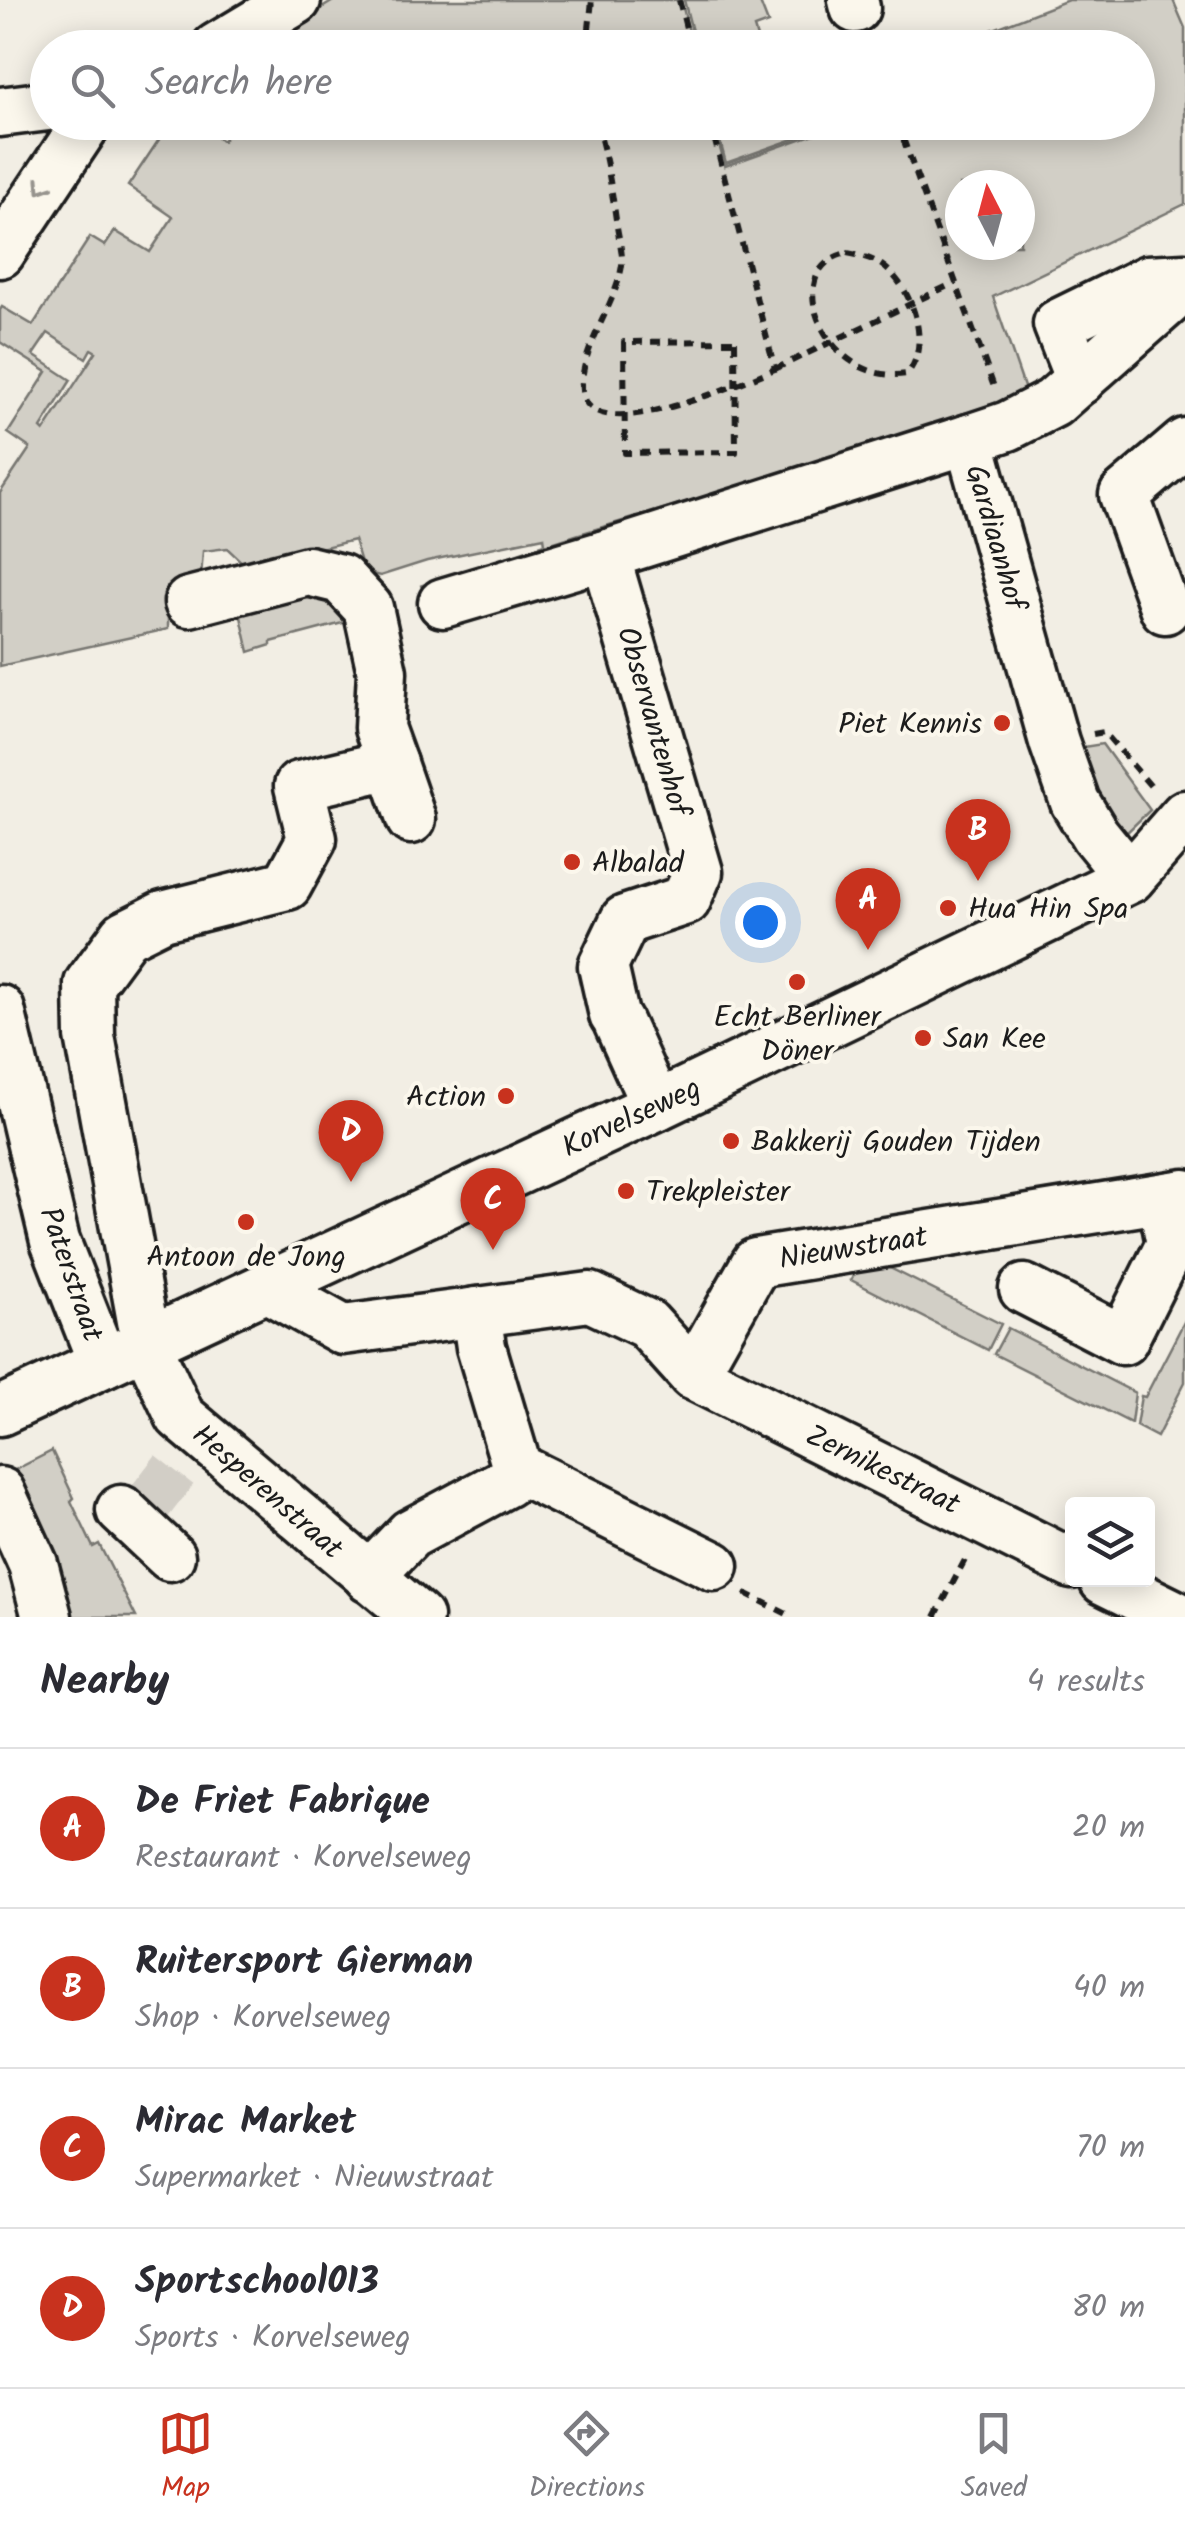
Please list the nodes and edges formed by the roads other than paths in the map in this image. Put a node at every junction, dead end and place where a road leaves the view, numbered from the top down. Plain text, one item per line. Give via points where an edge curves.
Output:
1 (296, 0) edge
2 (246, 30) edge
3 (30, 108) edge
4 (0, 112) edge
5 (74, 140) edge
6 (0, 253) edge
7 (1185, 278) edge
8 (1185, 286) edge
9 (1080, 380) junction
10 (989, 432) junction
11 (1185, 443) edge
12 (605, 554) junction
13 (189, 602) dead end
14 (444, 603) dead end
15 (1166, 609) dead end
16 (392, 764) junction
17 (1183, 818) edge
18 (411, 819) dead end
19 (1130, 878) junction
20 (0, 1010) edge
21 (656, 1106) junction
22 (1173, 1196) edge
23 (266, 1287) junction
24 (1024, 1289) dead end
25 (476, 1312) junction
26 (146, 1343) junction
27 (103, 1363) junction
28 (692, 1374) junction
29 (0, 1411) edge
30 (517, 1468) junction
31 (0, 1492) edge
32 (133, 1513) dead end
33 (170, 1556) dead end
34 (1065, 1560) edge
35 (714, 1566) dead end
36 (368, 1577) junction
37 (1118, 1587) edge
38 (47, 1617) edge
39 (418, 1617) edge
40 (1179, 1617) edge

1 - 2 street
3 - 4 street
5 -> 6 street
7 - 9 street via 1148,280 1058,324
8 - 9 street, Gardiaanhof
9 - 10 street, Gardiaanhof via 1053,403
10 - 12 street
10 - 19 street, Gardiaanhof via 1054,742 1075,802
11 - 15 street via 1124,495
12 - 14 street
12 - 21 street, Observantenhof via 698,872 686,900 625,920 603,966 616,1019
13 - 16 street via 308,571 341,578 368,608 382,672 380,728
16 - 18 street
16 - 26 street, Hesperenstraat via 299,786 312,839 287,884 164,916 125,935 88,984 90,1036
17 - 19 street, Korvelseweg
19 - 21 street, Korvelseweg
20 - 27 street, Paterstraat via 55,1241
21 - 23 street, Korvelseweg
22 - 24 street via 1170,1244 1122,1340
22 - 28 street, Nieuwstraat via 756,1263
23 - 25 street via 343,1330
23 - 26 street, Korvelseweg
25 - 28 street via 590,1297 647,1324
25 - 30 street
26 - 27 street, Korvelseweg
26 - 36 street, Hesperenstraat via 196,1442
27 - 29 street, Korvelseweg
28 - 34 street, Zernikestraat
30 - 35 street
30 - 36 street via 507,1482 410,1534
31 - 38 street via 33,1564
32 - 33 street
36 - 39 street, Hesperenstraat
37 - 40 street

